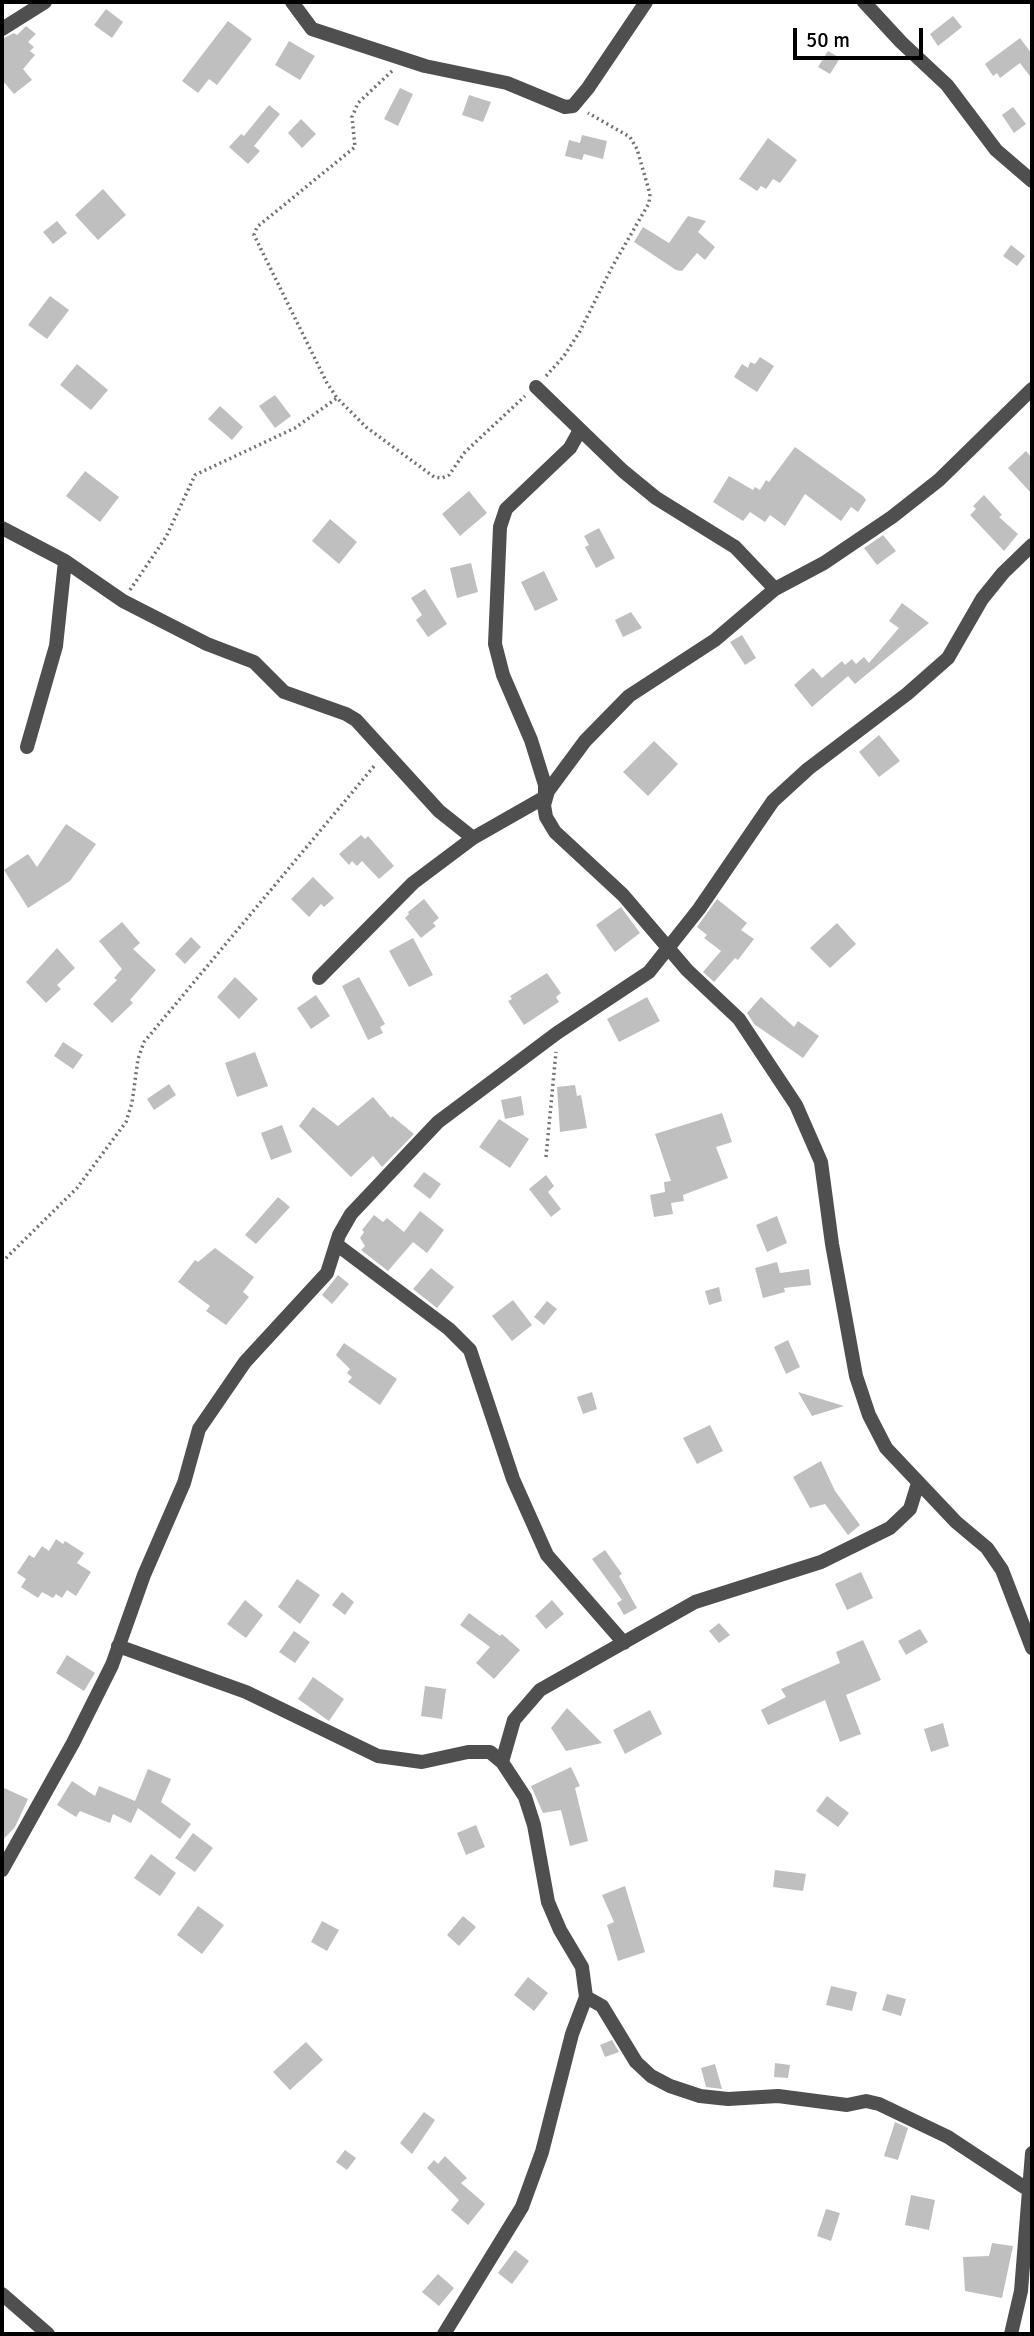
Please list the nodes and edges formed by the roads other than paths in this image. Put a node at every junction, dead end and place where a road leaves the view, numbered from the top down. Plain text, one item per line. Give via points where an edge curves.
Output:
1 (44, 2) edge
2 (292, 2) edge
3 (646, 2) edge
4 (864, 2) edge
5 (2, 29) edge
6 (1032, 181) edge
7 (536, 387) road end
8 (1032, 389) edge
9 (580, 430) junction
10 (2, 528) edge
11 (1032, 545) edge
12 (65, 561) junction
13 (775, 589) junction
14 (27, 747) dead end
15 (545, 797) junction
16 (474, 838) junction
17 (669, 946) junction
18 (319, 978) dead end
19 (336, 1244) junction
20 (918, 1483) junction
21 (624, 1643) junction
22 (118, 1646) junction
23 (1032, 1648) edge
24 (502, 1762) junction
25 (2, 1870) edge
26 (586, 1997) junction
27 (1032, 2153) edge
28 (1027, 2189) junction
29 (2, 2294) edge
30 (48, 2334) edge
31 (444, 2334) edge
32 (1011, 2334) edge

1 - 5 street
2 - 3 street via 312,29 573,106
4 - 6 street via 947,85 996,150
7 - 9 street
8 - 13 street via 939,480 892,517
9 - 13 street via 656,498 735,547
9 - 15 street via 570,449 506,509 500,527 495,644 531,740
10 - 12 street
11 - 17 street via 982,599 948,658 807,769 774,801
12 - 14 street via 56,646
12 - 16 street via 123,601 207,644 254,662 284,692 346,714 439,811
13 - 15 street via 715,640 629,696 585,741
15 - 16 street
15 - 17 street via 546,817 555,832 623,895
16 - 18 street via 413,883
17 - 19 street via 649,972 557,1033 432,1127 351,1214
17 - 20 street via 758,1042 813,1140 821,1162 856,1376 886,1448
19 - 21 street via 470,1350 513,1479 547,1555
19 - 22 street via 332,1265 320,1283 245,1362 200,1429 184,1483
20 - 21 street via 910,1509 878,1534 821,1562 695,1602
20 - 23 street via 987,1548 1002,1570
21 - 24 street via 527,1701 510,1727
22 - 24 street via 246,1692 379,1756 422,1762 482,1750
22 - 25 street via 78,1733
24 - 26 street via 525,1797 548,1902 582,1967
26 - 28 street via 603,2006 636,2062 670,2086 728,2099 761,2095 846,2105 872,2102 948,2137
26 - 31 street via 527,2194
27 - 28 street
28 - 32 street via 1023,2268
29 - 30 street

